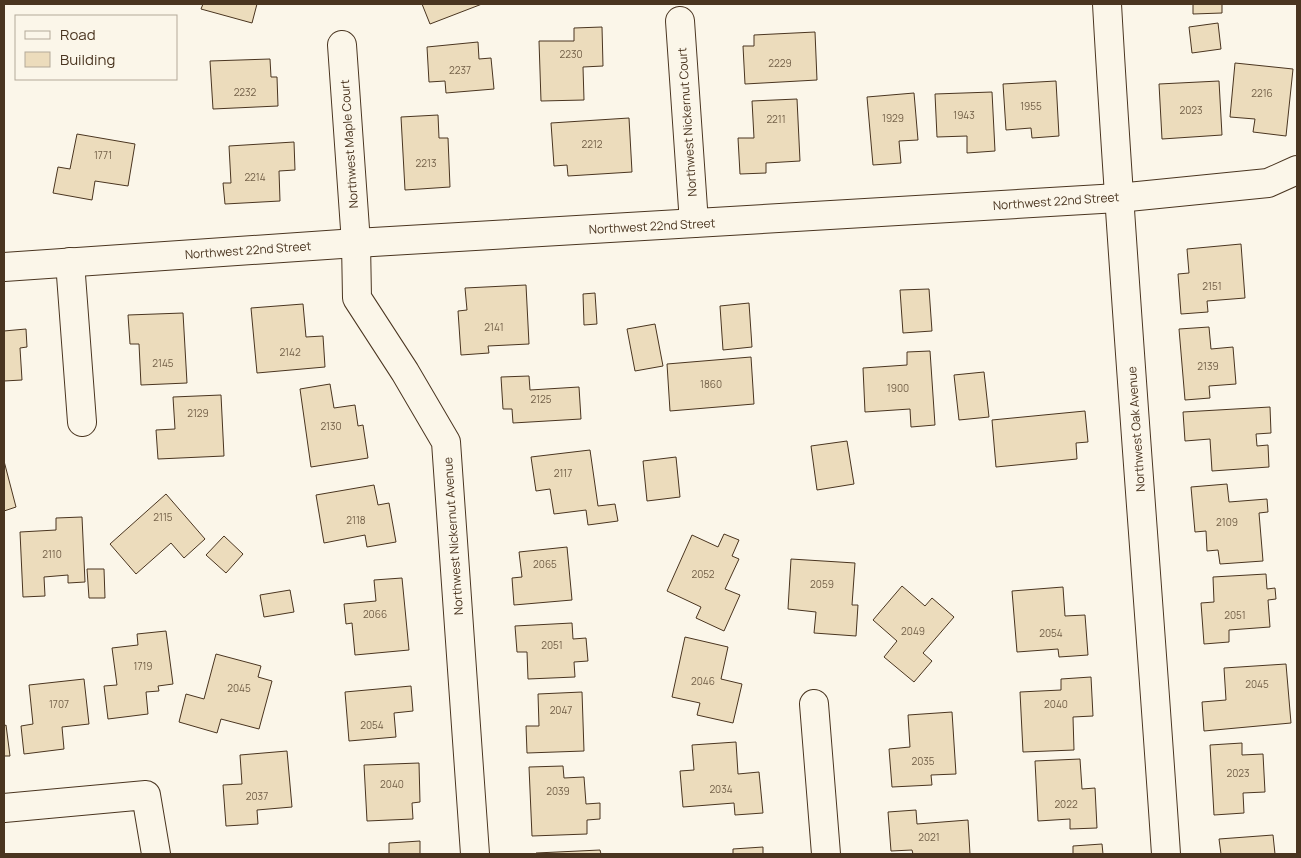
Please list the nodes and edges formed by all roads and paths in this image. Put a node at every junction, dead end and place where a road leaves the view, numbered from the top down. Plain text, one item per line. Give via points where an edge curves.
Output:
1 (1107, 4) edge
2 (680, 21) dead end
3 (342, 45) dead end
4 (1297, 170) edge
5 (1118, 198) junction
6 (694, 223) junction
7 (356, 243) junction
8 (70, 262) junction
9 (4, 267) edge
10 (82, 422) dead end
11 (814, 704) dead end
12 (4, 808) edge
13 (156, 854) edge
14 (475, 854) edge
15 (826, 854) edge
16 (1166, 854) edge

1 - 5 street, Northwest Oak Avenue
2 - 6 street, Northwest Nickernut Court
3 - 7 street, Northwest Maple Court
4 - 5 street, Northwest 22nd Street via 1268,183
5 - 6 street, Northwest 22nd Street
5 - 16 street, Northwest Oak Avenue
6 - 7 street, Northwest 22nd Street
7 - 8 street, Northwest 22nd Street
7 - 14 street, Northwest Nickernut Avenue via 357,298 446,442
8 - 9 street, Northwest 22nd Street
8 - 10 street
11 - 15 street
12 - 13 street via 146,795

